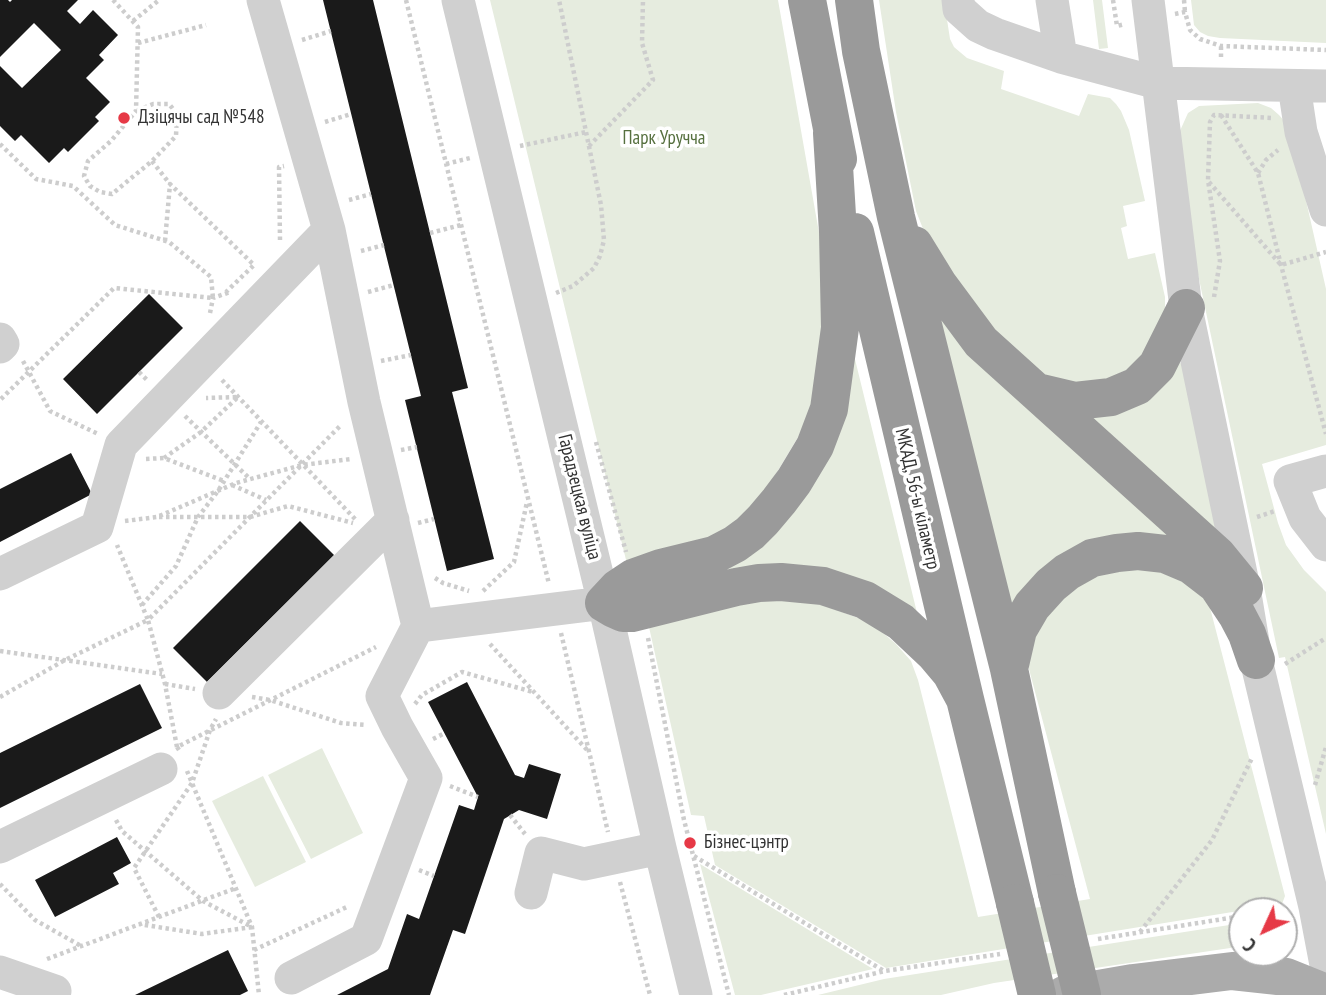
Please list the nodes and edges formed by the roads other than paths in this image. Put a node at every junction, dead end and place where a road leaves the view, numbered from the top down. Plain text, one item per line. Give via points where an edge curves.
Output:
1 (263, 0) edge
2 (458, 0) edge
3 (807, 0) edge
4 (854, 0) edge
5 (958, 0) edge
6 (1052, 0) edge
7 (1148, 0) edge
8 (1061, 57) junction
9 (1158, 83) junction
10 (1310, 86) edge
11 (832, 133) junction
12 (1326, 209) edge
13 (896, 217) junction
14 (1326, 220) edge
15 (329, 230) junction
16 (1199, 308) junction
17 (1037, 392) junction
18 (1326, 471) edge
19 (393, 520) junction
20 (1326, 545) edge
21 (0, 574) edge
22 (1244, 587) junction
23 (604, 603) junction
24 (418, 626) junction
25 (1268, 656) junction
26 (1009, 669) junction
27 (965, 699) junction
28 (220, 703) road end
29 (175, 758) road end
30 (0, 847) edge
31 (660, 848) junction
32 (531, 893) dead end
33 (1326, 965) edge
34 (5, 974) edge
35 (291, 978) dead end
36 (55, 991) dead end
37 (1326, 993) edge
38 (696, 995) edge
39 (1037, 995) edge
40 (1064, 995) edge
41 (1082, 995) edge

1 - 15 street
2 - 23 street, Гарадзецкая вуліца
3 - 11 highway, МКАД, 56-ы кіламетр
4 - 13 highway
5 - 8 street via 959,9 978,26
6 - 8 street
7 - 9 street
8 - 9 street
9 - 10 street
9 - 16 street
10 - 12 street via 1299,120
11 - 23 highway via 840,328 829,409 815,446 779,501 743,539 714,555 633,578
11 - 27 highway, МКАД, 56-ы кіламетр
12 - 14 street
13 - 17 highway via 981,342
13 - 26 highway
15 - 19 street
15 - 21 street via 262,278 203,360 119,453 103,525
16 - 17 highway via 1137,386 1111,397 1075,401
16 - 22 street
17 - 22 highway via 1217,555
18 - 20 street via 1290,481 1305,518
19 - 24 street
19 - 28 street
22 - 25 street
23 - 24 street
23 - 27 highway via 632,613 759,583 823,586 865,600 901,622 951,673
23 - 31 street, Гарадзецкая вуліца
24 - 35 street via 382,696 426,778 366,939
25 - 26 highway via 1247,634 1217,585 1191,565 1165,554 1138,551 1092,558 1051,585 1018,630
25 - 33 street via 1271,724
26 - 41 highway, bridge
27 - 39 highway, МКАД, 56-ы кіламетр, bridge
29 - 30 street
31 - 32 street via 584,864 541,853
31 - 38 street, Гарадзецкая вуліца
34 - 36 street
37 - 40 main road via 1286,977 1231,971

